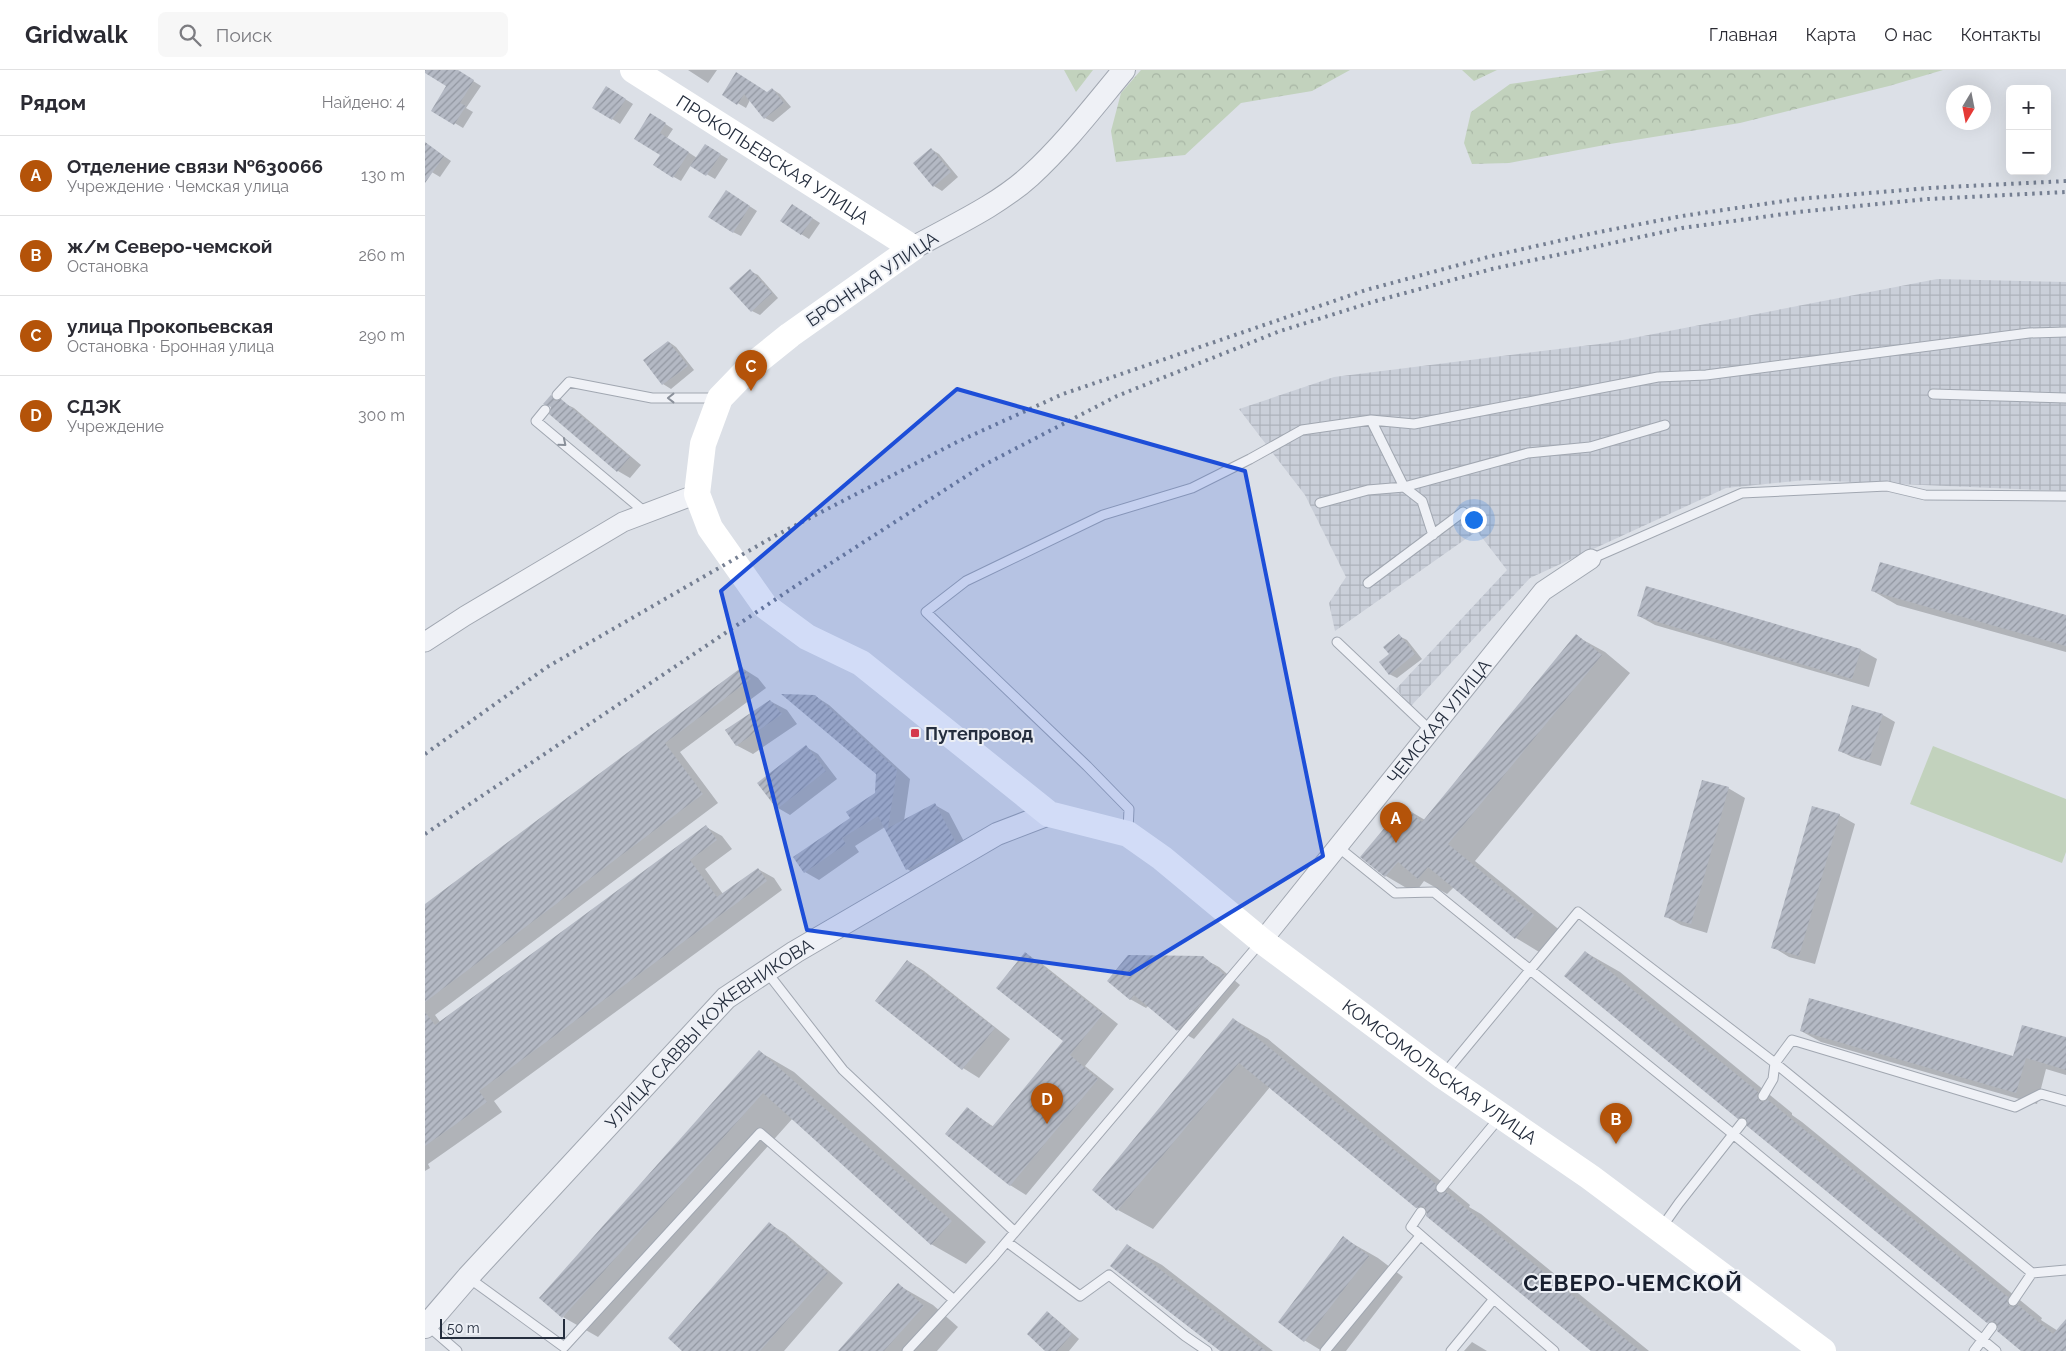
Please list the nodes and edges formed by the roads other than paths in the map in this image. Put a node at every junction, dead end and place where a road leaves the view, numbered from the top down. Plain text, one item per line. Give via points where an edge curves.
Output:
1 (633, 70) edge
2 (1123, 70) edge
3 (913, 248) junction
4 (2066, 332) edge
5 (1933, 394) dead end
6 (557, 396) dead end
7 (720, 398) junction
8 (2066, 398) edge
9 (545, 410) dead end
10 (1371, 420) junction
11 (1665, 425) dead end
12 (1404, 487) junction
13 (697, 494) junction
14 (2066, 496) edge
15 (1320, 503) dead end
16 (1463, 512) dead end
17 (646, 514) junction
18 (1433, 535) junction
19 (1591, 560) joint
20 (1368, 583) dead end
21 (425, 642) edge
22 (1337, 642) dead end
23 (1431, 731) junction
24 (1049, 814) junction
25 (1128, 834) junction
26 (1338, 846) junction
27 (1262, 941) junction
28 (1530, 970) junction
29 (766, 971) junction
30 (1775, 1063) junction
31 (1443, 1076) junction
32 (1763, 1096) dead end
33 (2066, 1101) edge
34 (1501, 1116) junction
35 (1743, 1122) dead end
36 (1733, 1134) junction
37 (1441, 1188) dead end
38 (1421, 1212) dead end
39 (1660, 1230) junction
40 (1015, 1232) junction
41 (1420, 1236) junction
42 (1007, 1242) junction
43 (2066, 1270) edge
44 (2032, 1273) junction
45 (468, 1277) junction
46 (954, 1300) junction
47 (1493, 1300) junction
48 (2013, 1301) dead end
49 (426, 1326) edge
50 (1992, 1327) dead end
51 (1983, 1340) junction
52 (457, 1351) edge
53 (907, 1351) edge
54 (1207, 1351) edge
55 (1325, 1351) edge
56 (1451, 1351) edge
57 (1554, 1351) edge
58 (1821, 1351) edge
59 (1974, 1351) edge
60 (1996, 1351) edge

1 - 3 main road, ПРОКОПЬЕВСКАЯ УЛИЦА
2 - 3 street, БРОННАЯ УЛИЦА via 1066,141 1029,177 991,204
3 - 7 main road, БРОННАЯ УЛИЦА via 790,335 749,368
4 - 10 lane via 2029,332 1706,375 1658,377 1414,424
5 - 8 lane
7 -> 6 lane via 652,398 569,382
7 - 13 main road, БРОННАЯ УЛИЦА via 703,444
9 -> 17 lane via 536,420
10 - 12 lane
10 - 25 lane via 1302,430 1192,488 1103,515 966,581 926,612 1129,809
11 - 12 lane via 1590,447 1528,453
12 - 15 lane via 1368,490
12 - 18 lane via 1421,501
13 - 17 street
13 - 24 main road, БРОННАЯ УЛИЦА via 710,528 765,606 807,637 861,663
14 - 19 lane via 1925,495 1887,486 1742,492
16 - 18 lane
17 - 21 street via 623,522
18 - 20 lane
19 - 23 street, ЧЕМСКАЯ УЛИЦА via 1543,591
22 - 23 lane
23 - 26 street, ЧЕМСКАЯ УЛИЦА
24 - 25 main road, КОМСОМОЛЬСКАЯ УЛИЦА
24 - 29 street, УЛИЦА САВВЫ КОЖЕВНИКОВА via 997,834
25 - 27 main road, КОМСОМОЛЬСКАЯ УЛИЦА
26 - 27 street, ЧЕМСКАЯ УЛИЦА
26 - 28 lane via 1395,893 1434,892
27 - 31 main road, КОМСОМОЛЬСКАЯ УЛИЦА
27 - 40 lane
28 - 30 lane via 1578,912
28 - 31 lane
28 - 36 lane
29 - 40 lane via 843,1070
29 - 45 street, УЛИЦА САВВЫ КОЖЕВНИКОВА via 725,998
30 - 32 lane via 1773,1078
30 - 33 lane via 1792,1040 2015,1108 2041,1094
30 - 44 lane
31 - 34 main road, КОМСОМОЛЬСКАЯ УЛИЦА
34 - 37 lane
34 - 39 main road, КОМСОМОЛЬСКАЯ УЛИЦА
35 - 36 lane
36 - 39 lane
36 - 51 lane
38 - 41 lane via 1411,1227
39 - 58 main road, КОМСОМОЛЬСКАЯ УЛИЦА
40 - 42 lane
41 - 47 lane
41 - 55 lane
42 - 46 lane
42 - 54 lane via 1079,1296 1109,1274
43 - 44 lane
44 - 48 lane
45 - 46 lane via 564,1347 760,1133
45 - 49 street, УЛИЦА САВВЫ КОЖЕВНИКОВА
46 - 53 lane
47 - 56 lane
47 - 57 lane
49 - 52 lane
50 - 51 lane
51 - 59 lane
51 - 60 lane

